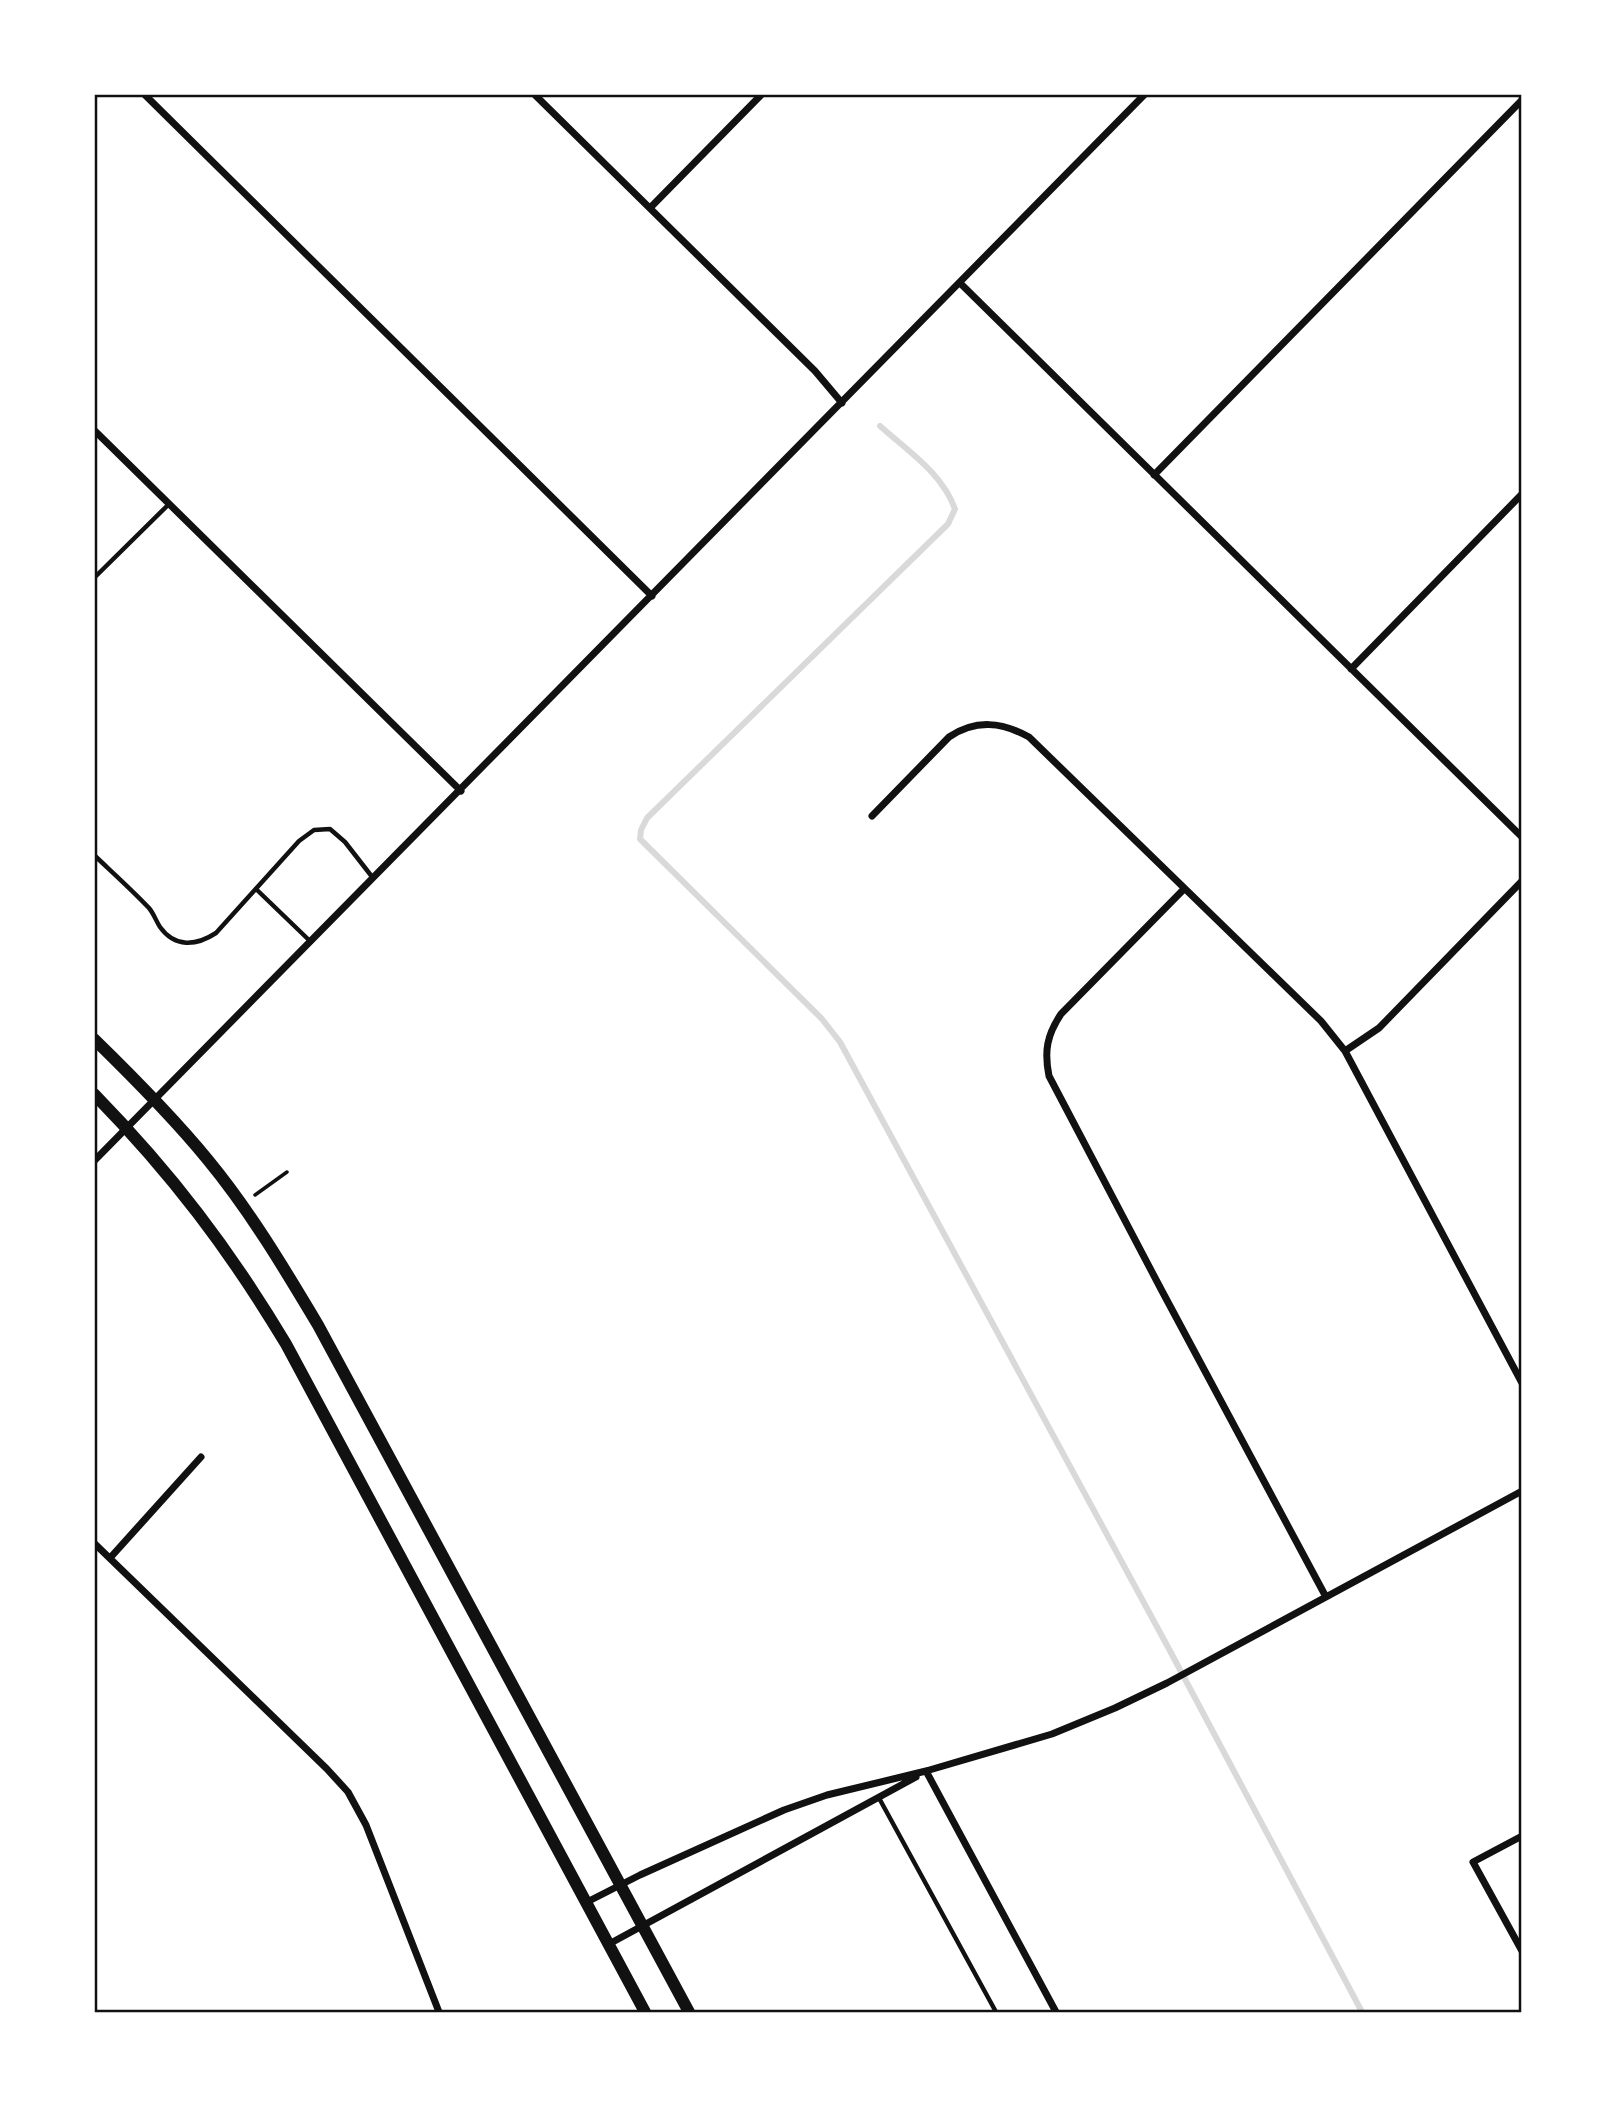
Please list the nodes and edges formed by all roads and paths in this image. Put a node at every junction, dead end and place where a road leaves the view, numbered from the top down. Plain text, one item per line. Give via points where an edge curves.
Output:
1 (144, 94) edge
2 (534, 94) edge
3 (762, 94) edge
4 (1146, 94) edge
5 (1521, 100) edge
6 (650, 208) junction
7 (960, 283) junction
8 (842, 403) junction
9 (94, 430) edge
10 (1154, 475) junction
11 (1521, 494) edge
12 (169, 503) junction
13 (94, 578) edge
14 (652, 596) junction
15 (1351, 668) junction
16 (461, 791) junction
17 (872, 816) dead end
18 (1521, 837) edge
19 (94, 855) edge
20 (374, 879) junction
21 (1521, 880) edge
22 (256, 889) junction
23 (1184, 889) junction
24 (311, 942) junction
25 (94, 1039) edge
26 (1345, 1051) junction
27 (94, 1094) edge
28 (155, 1099) junction
29 (127, 1128) junction
30 (94, 1161) edge
31 (287, 1172) dead end
32 (242, 1205) junction
33 (1521, 1382) edge
34 (201, 1457) dead end
35 (1521, 1491) edge
36 (94, 1543) edge
37 (110, 1559) junction
38 (1326, 1597) junction
39 (926, 1771) junction
40 (879, 1797) junction
41 (1521, 1836) edge
42 (621, 1885) junction
43 (587, 1902) junction
44 (643, 1926) junction
45 (610, 1944) junction
46 (1521, 1951) edge
47 (439, 2012) edge
48 (645, 2012) edge
49 (689, 2012) edge
50 (996, 2012) edge
51 (1056, 2012) edge

1 - 14 street
2 - 6 street
3 - 6 street
4 - 7 street
5 - 10 street
6 - 8 street
7 - 8 street
7 - 10 street
8 - 14 street
9 - 12 street
10 - 15 street
11 - 15 street
12 - 13 lane
12 - 16 street
14 - 16 street
15 - 18 street
16 - 20 street
17 - 23 street via 949,737 992,723 1029,737
19 - 22 lane via 152,911 164,933 181,943 205,941
20 - 22 lane via 330,829 314,830
20 - 24 street
21 - 26 street via 1379,1028
22 - 24 lane
23 - 26 street via 1321,1021
23 - 38 street via 1061,1014 1051,1029 1045,1059 1049,1076 1099,1172
24 - 28 street
25 - 28 main road
26 - 33 street
27 - 29 main road
28 - 29 street
28 - 32 main road
29 - 30 street
29 - 43 main road via 212,1229 265,1309
31 - 32 path
32 - 42 main road via 318,1325
34 - 37 street
35 - 38 street
36 - 37 street
37 - 47 street via 348,1792 366,1825
38 - 39 street via 1115,1709 1052,1734
39 - 40 street
39 - 42 street via 784,1810
39 - 51 street
40 - 44 street
40 - 50 lane
41 - 46 street via 1473,1862
42 - 43 street
42 - 44 main road
43 - 45 main road
44 - 45 street
44 - 49 main road
45 - 48 main road

